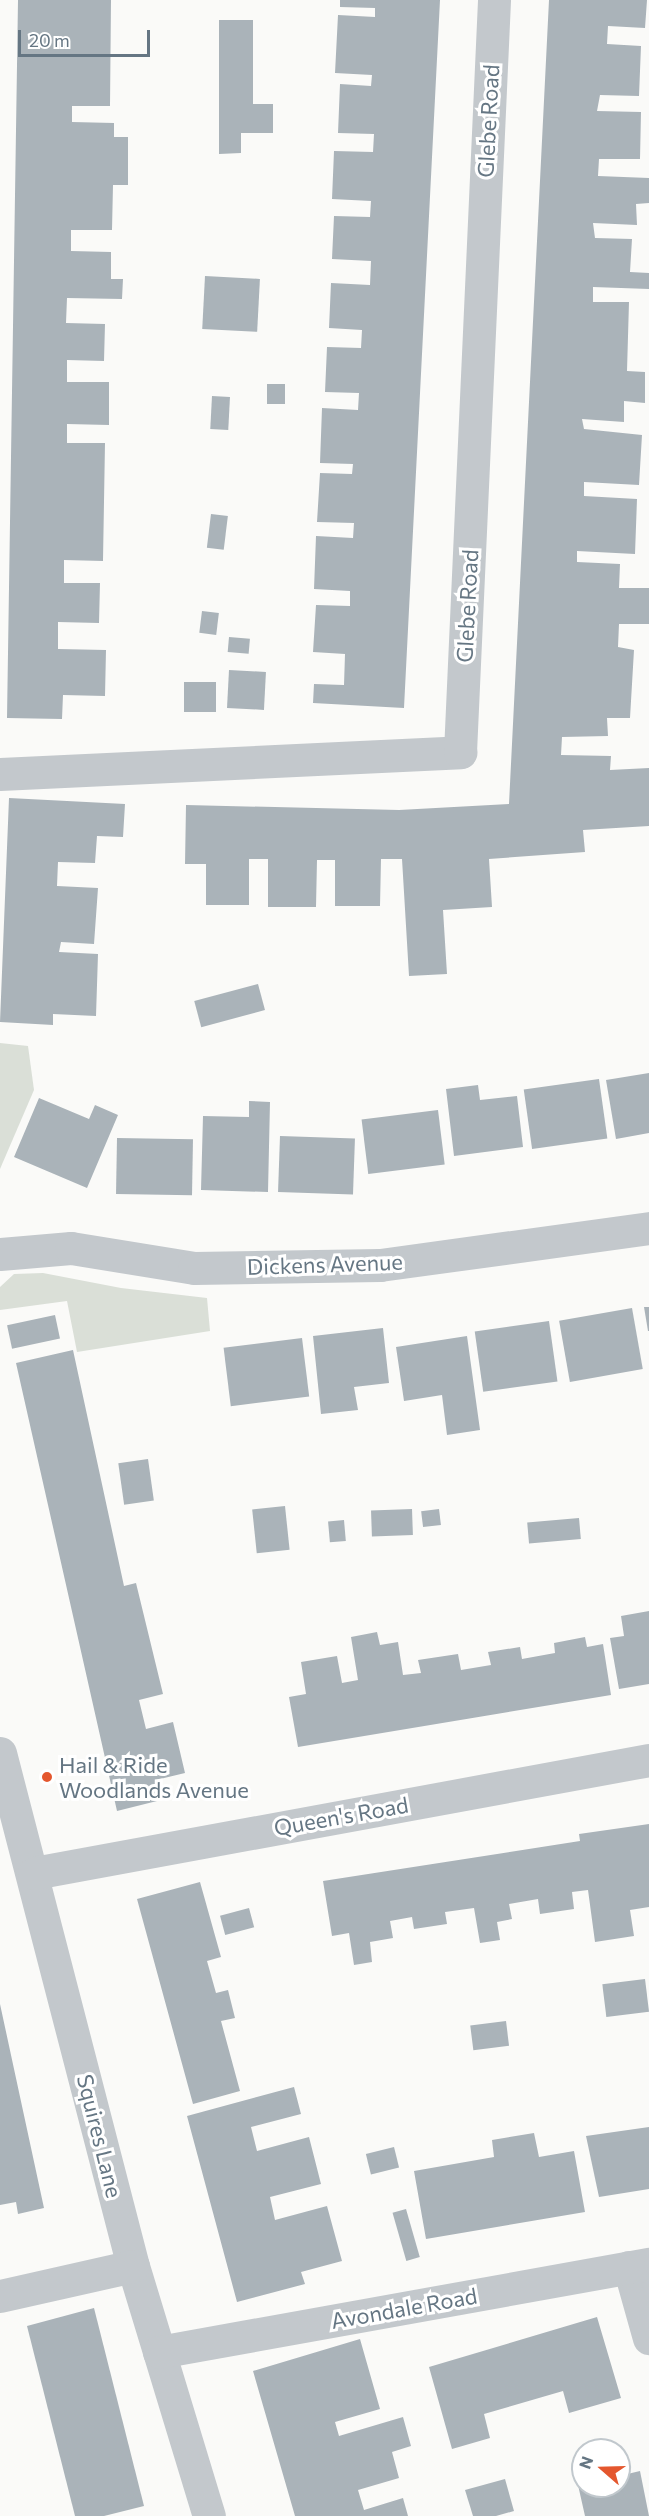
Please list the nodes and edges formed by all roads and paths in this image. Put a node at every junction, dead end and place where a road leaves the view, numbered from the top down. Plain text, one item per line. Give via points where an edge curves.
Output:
1 (494, 0) edge
2 (0, 774) edge
3 (649, 1228) edge
4 (0, 1254) edge
5 (649, 1760) edge
6 (1, 1762) edge
7 (34, 1873) junction
8 (132, 2266) junction
9 (639, 2266) edge
10 (0, 2296) edge
11 (649, 2338) edge
12 (159, 2352) junction
13 (209, 2516) edge

1 - 2 street, Glebe Road via 460,752
3 - 4 street, Dickens Avenue via 380,1265 194,1268 71,1248
5 - 7 street, Queen's Road
6 - 7 street, Squires Lane
7 - 8 street, Squires Lane
8 - 10 street
8 - 12 street, Squires Lane
9 - 11 street
9 - 12 street, Avondale Road
12 - 13 street, Squires Lane

